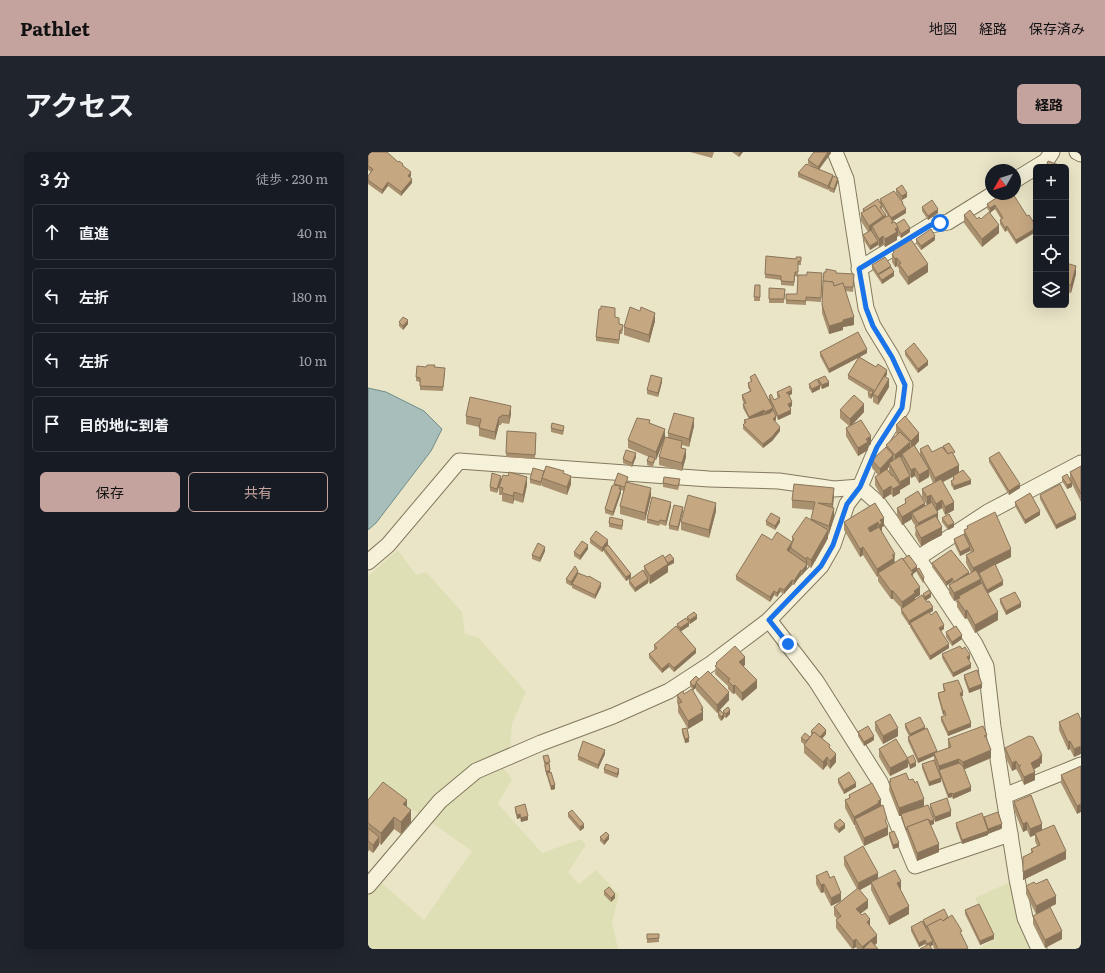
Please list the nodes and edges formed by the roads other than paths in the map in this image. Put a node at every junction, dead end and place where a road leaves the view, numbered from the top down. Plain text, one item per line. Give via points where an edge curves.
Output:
1 (835, 152) edge
2 (1052, 152) edge
3 (1077, 152) edge
4 (1081, 154) edge
5 (1021, 176) edge
6 (985, 199) edge
7 (859, 269) junction
8 (1081, 464) edge
9 (860, 487) junction
10 (918, 558) junction
11 (368, 562) edge
12 (769, 620) junction
13 (1081, 765) edge
14 (1004, 796) junction
15 (1010, 834) junction
16 (368, 886) edge
17 (1039, 949) edge

1 - 7 street via 846,179 859,253
2 - 5 street via 1046,161
3 - 4 street
6 - 7 street via 948,222 931,225
7 - 9 street via 866,308 873,326 905,385 902,408 877,447
8 - 10 street via 988,512
9 - 10 street via 878,503
9 - 11 street via 834,489 779,481 458,461 388,545
9 - 12 street via 847,504 833,545 821,566
10 - 14 street via 975,644 986,666
12 - 15 street via 816,681 880,782 915,866
12 - 16 street via 712,663 669,691 476,771 440,801
13 - 14 street
14 - 15 street
15 - 17 street via 1025,918

